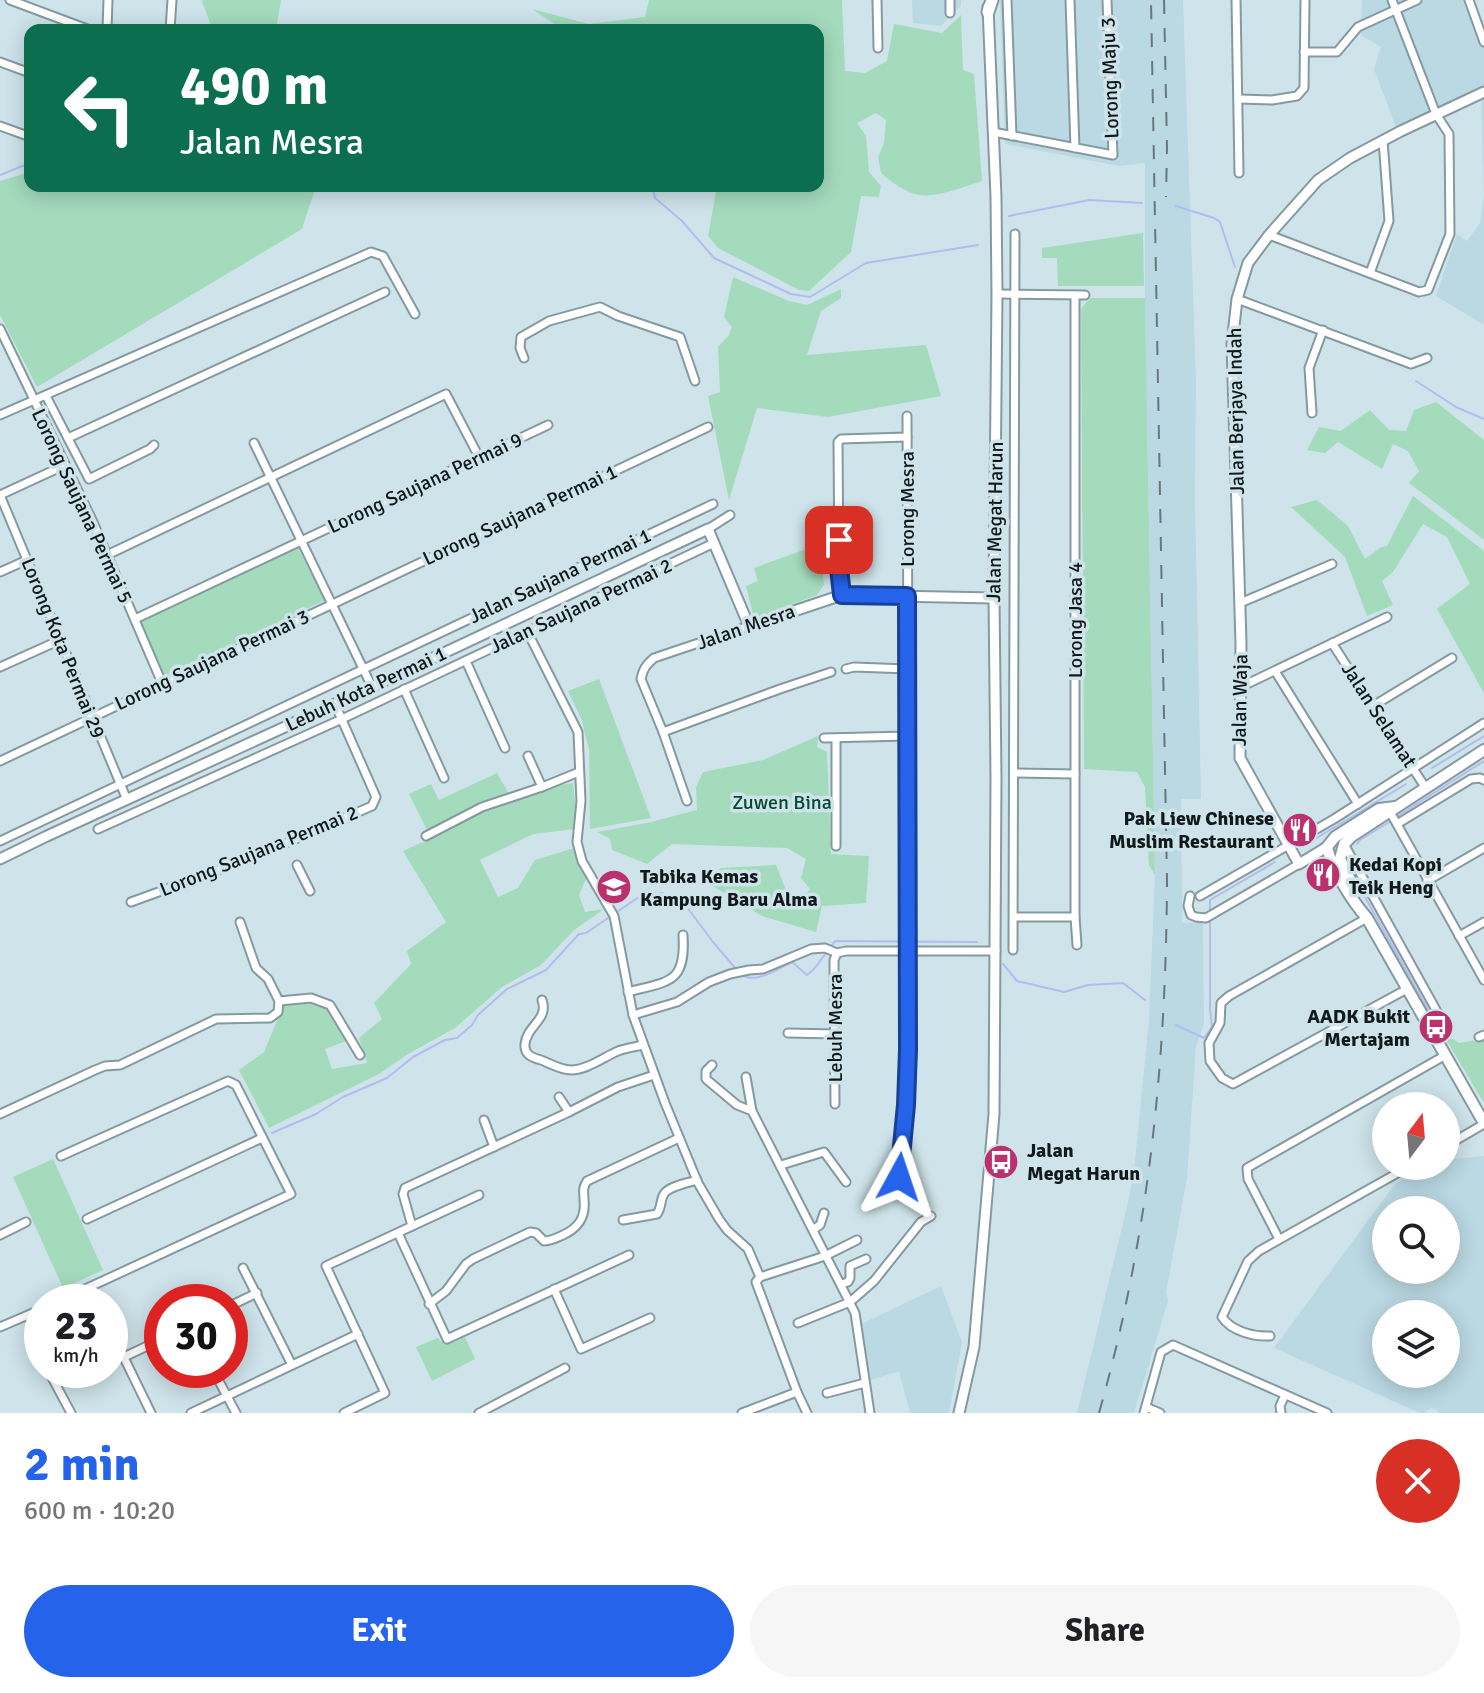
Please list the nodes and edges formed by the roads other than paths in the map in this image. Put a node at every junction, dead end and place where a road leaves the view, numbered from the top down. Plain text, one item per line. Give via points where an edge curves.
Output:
1 (10, 0) edge
2 (108, 0) edge
3 (172, 0) edge
4 (877, 0) edge
5 (950, 0) edge
6 (1008, 0) edge
7 (1070, 0) edge
8 (1107, 0) edge
9 (1236, 0) edge
10 (1305, 0) edge
11 (1392, 0) edge
12 (1417, 0) edge
13 (1469, 0) edge
14 (989, 3) edge
15 (1396, 10) junction
16 (950, 13) dead end
17 (74, 24) edge
18 (107, 24) edge
19 (170, 24) edge
20 (1484, 42) edge
21 (878, 48) dead end
22 (1304, 52) junction
23 (0, 62) edge
24 (24, 71) edge
25 (1484, 92) edge
26 (1239, 99) junction
27 (1436, 114) junction
28 (0, 126) edge
29 (993, 132) junction
30 (24, 135) edge
31 (1012, 136) junction
32 (1383, 140) junction
33 (1075, 148) junction
34 (1239, 173) dead end
35 (1015, 234) dead end
36 (1269, 235) junction
37 (1370, 273) junction
38 (385, 292) dead end
39 (997, 294) junction
40 (1015, 294) junction
41 (1075, 295) junction
42 (1085, 295) dead end
43 (1237, 299) junction
44 (415, 314) dead end
45 (1323, 330) junction
46 (1, 334) edge
47 (524, 358) dead end
48 (1427, 358) dead end
49 (695, 381) dead end
50 (46, 396) junction
51 (34, 401) junction
52 (1312, 413) dead end
53 (0, 415) edge
54 (907, 416) dead end
55 (548, 425) dead end
56 (708, 427) dead end
57 (907, 437) junction
58 (68, 438) junction
59 (254, 443) dead end
60 (154, 445) dead end
61 (479, 457) junction
62 (65, 465) junction
63 (271, 478) junction
64 (0, 495) edge
65 (713, 504) dead end
66 (730, 515) dead end
67 (1237, 521) joint
68 (708, 529) junction
69 (302, 542) junction
70 (714, 543) junction
71 (107, 555) junction
72 (27, 560) junction
73 (1332, 564) dead end
74 (0, 572) edge
75 (842, 595) junction
76 (907, 596) junction
77 (994, 598) junction
78 (1240, 603) junction
79 (333, 604) junction
80 (1387, 617) dead end
81 (135, 619) junction
82 (749, 626) junction
83 (527, 631) junction
84 (60, 640) junction
85 (1332, 643) junction
86 (1452, 658) dead end
87 (466, 661) junction
88 (0, 667) edge
89 (846, 669) dead end
90 (908, 669) junction
91 (363, 670) junction
92 (1275, 671) junction
93 (831, 672) dead end
94 (162, 683) junction
95 (1241, 685) junction
96 (372, 687) junction
97 (404, 689) junction
98 (335, 704) junction
99 (1373, 706) junction
100 (92, 717) junction
101 (342, 719) junction
102 (1484, 723) edge
103 (663, 732) junction
104 (908, 736) junction
105 (824, 738) dead end
106 (836, 738) junction
107 (505, 748) dead end
108 (1484, 750) edge
109 (528, 756) dead end
110 (0, 761) edge
111 (1413, 768) junction
112 (579, 772) junction
113 (1014, 773) junction
114 (1075, 774) junction
115 (444, 778) dead end
116 (1484, 780) edge
117 (121, 785) junction
118 (542, 787) junction
119 (1425, 787) junction
120 (127, 800) junction
121 (687, 801) dead end
122 (1358, 804) junction
123 (1391, 809) junction
124 (1397, 824) junction
125 (98, 829) dead end
126 (996, 829) junction
127 (1014, 829) junction
128 (426, 836) dead end
129 (0, 841) edge
130 (1344, 844) junction
131 (1289, 845) junction
132 (836, 846) dead end
133 (1327, 847) junction
134 (1484, 848) edge
135 (0, 859) edge
136 (1299, 864) junction
137 (297, 865) dead end
138 (1427, 881) junction
139 (310, 891) dead end
140 (1190, 896) dead end
141 (1200, 896) dead end
142 (131, 902) dead end
143 (1014, 917) junction
144 (1075, 917) junction
145 (1367, 918) junction
146 (240, 922) dead end
147 (1484, 922) edge
148 (683, 935) dead end
149 (1459, 936) junction
150 (909, 944) junction
151 (1077, 945) dead end
152 (1013, 950) dead end
153 (831, 951) junction
154 (996, 951) junction
155 (1484, 980) edge
156 (1407, 989) junction
157 (628, 992) junction
158 (542, 1000) dead end
159 (279, 1001) junction
160 (633, 1015) junction
161 (788, 1033) dead end
162 (835, 1034) junction
163 (1432, 1034) junction
164 (643, 1045) junction
165 (360, 1055) dead end
166 (1444, 1056) junction
167 (712, 1065) dead end
168 (654, 1075) junction
169 (746, 1077) dead end
170 (559, 1097) dead end
171 (835, 1104) dead end
172 (752, 1111) junction
173 (569, 1112) junction
174 (0, 1114) edge
175 (484, 1120) dead end
176 (1484, 1123) edge
177 (262, 1138) junction
178 (679, 1138) junction
179 (1460, 1138) edge
180 (494, 1147) junction
181 (61, 1156) dead end
182 (781, 1165) junction
183 (899, 1177) dead end
184 (697, 1180) junction
185 (1385, 1180) edge
186 (846, 1182) dead end
187 (479, 1195) dead end
188 (824, 1213) dead end
189 (931, 1216) dead end
190 (87, 1219) dead end
191 (623, 1220) dead end
192 (26, 1222) dead end
193 (412, 1226) junction
194 (814, 1229) junction
195 (398, 1233) junction
196 (0, 1235) edge
197 (1279, 1239) junction
198 (857, 1240) dead end
199 (629, 1255) dead end
200 (825, 1256) junction
201 (866, 1259) dead end
202 (243, 1268) dead end
203 (758, 1281) junction
204 (96, 1284) edge
205 (841, 1284) junction
206 (554, 1289) junction
207 (257, 1293) junction
208 (248, 1297) edge
209 (850, 1302) junction
210 (429, 1304) junction
211 (24, 1317) edge
212 (650, 1318) dead end
213 (798, 1323) dead end
214 (0, 1327) edge
215 (358, 1334) junction
216 (1270, 1336) dead end
217 (128, 1365) edge
218 (292, 1365) junction
219 (565, 1368) dead end
220 (865, 1383) junction
221 (58, 1388) edge
222 (223, 1388) edge
223 (797, 1392) junction
224 (827, 1393) dead end
225 (1285, 1395) junction
226 (227, 1396) junction
227 (1145, 1410) edge
228 (71, 1413) edge
229 (151, 1413) edge
230 (191, 1413) edge
231 (236, 1413) edge
232 (344, 1413) edge
233 (479, 1413) edge
234 (742, 1413) edge
235 (807, 1413) edge
236 (870, 1413) edge
237 (959, 1413) edge
238 (1160, 1413) edge
239 (1281, 1413) edge
240 (1327, 1413) edge

1 - 17 street
2 - 18 street
3 - 19 street
4 - 21 street
5 - 16 street
6 - 14 street
6 - 31 street
7 - 33 street
8 - 33 street, Lorong Maju 3 via 1113,155
9 - 26 street
10 - 22 street
11 - 15 street
12 - 15 street
13 - 20 street
14 - 29 street, Jalan Megat Harun
15 - 22 street via 1358,27 1337,52
15 - 27 street
22 - 26 street via 1304,88 1297,96
23 - 24 street
25 - 27 street, Jalan Berjaya Indah
26 - 34 street
27 - 32 street, Jalan Berjaya Indah
27 - 37 street via 1449,134 1450,234 1428,290 1419,292
28 - 30 street
29 - 31 street
29 - 39 street, Jalan Megat Harun
31 - 33 street
32 - 36 street, Jalan Berjaya Indah via 1318,180
32 - 37 street via 1389,221
35 - 40 street, Jalan Megat Harun
36 - 37 street
36 - 43 street, Jalan Berjaya Indah via 1248,263
38 - 58 street
39 - 40 street
39 - 77 street, Jalan Megat Harun
40 - 41 street
40 - 113 street, Jalan Megat Harun
41 - 42 street
41 - 114 street, Lorong Jasa 4
43 - 45 street
43 - 67 street, Jalan Berjaya Indah via 1232,344
44 - 50 street via 383,256 371,252
45 - 48 street via 1411,364
45 - 52 street via 1309,368
46 - 51 street, Lorong Saujana Permai 5
47 - 49 street via 521,337 549,321 600,307 680,337
50 - 51 street
50 - 58 street
51 - 53 street
51 - 62 street, Lorong Saujana Permai 5
54 - 57 street, Lorong Mesra
55 - 61 street, Lorong Saujana Permai 9
56 - 79 street, Lorong Saujana Permai 1
57 - 75 street via 838,442
57 - 76 street, Lorong Mesra
58 - 60 street via 89,479
59 - 63 street
61 - 63 street via 446,394
61 - 69 street, Lorong Saujana Permai 9
62 - 64 street
62 - 71 street, Lorong Saujana Permai 5
63 - 69 street
63 - 71 street
64 - 72 street, Lorong Kota Permai 29
65 - 91 street, Jalan Saujana Permai 1
66 - 68 street, Lebuh Kota Permai 1
67 - 78 street, Jalan Waja
68 - 70 street
68 - 96 street, Lebuh Kota Permai 1
69 - 79 street
69 - 81 street, Lorong Saujana Permai 9
70 - 82 street
70 - 83 street, Jalan Saujana Permai 2
71 - 81 street, Lorong Saujana Permai 5
72 - 74 street
72 - 84 street, Lorong Kota Permai 29
73 - 78 street
75 - 76 street, Jalan Mesra
75 - 82 street, Jalan Mesra
76 - 77 street, Jalan Mesra
76 - 90 street, Lorong Mesra
77 - 126 street, Jalan Megat Harun
78 - 95 street, Jalan Waja
79 - 91 street
79 - 94 street, Lorong Saujana Permai 3
80 - 85 street
81 - 94 street, Lorong Saujana Permai 5
82 - 103 street, Jalan Mesra via 654,658 645,666 641,679
83 - 87 street, Jalan Saujana Permai 2
83 - 112 street via 578,732
84 - 88 street
84 - 100 street, Lorong Kota Permai 29
85 - 92 street
85 - 99 street, Jalan Selamat
86 - 99 street
87 - 97 street, Jalan Saujana Permai 2
87 - 107 street
89 - 90 street
90 - 104 street, Lorong Mesra
91 - 96 street
91 - 117 street, Lebuh Kota Permai 1
92 - 95 street
92 - 122 street
93 - 103 street
94 - 100 street, Lorong Saujana Permai 3
95 - 131 street, Jalan Waja via 1240,758
96 - 98 street, Lebuh Kota Permai 1
97 - 101 street, Jalan Saujana Permai 2
97 - 115 street
98 - 101 street, Lorong Saujana Permai 2
98 - 120 street, Lebuh Kota Permai 1
99 - 111 street, Jalan Selamat
100 - 110 street, Lorong Saujana Permai 3
100 - 117 street, Lorong Kota Permai 29
101 - 125 street, Jalan Saujana Permai 2
101 - 142 street, Lorong Saujana Permai 2 via 376,797 372,806
102 - 111 street
103 - 121 street, Jalan Mesra
104 - 106 street
104 - 150 street, Lorong Mesra
105 - 106 street
106 - 132 street
108 - 119 main road
109 - 118 street
111 - 119 street, Jalan Selamat
111 - 122 street
112 - 118 street
112 - 157 street via 579,851 614,916
113 - 114 street
113 - 127 street, Jalan Megat Harun
114 - 144 street, Lorong Jasa 4
116 - 124 street via 1471,779
117 - 120 street, Lorong Kota Permai 29
117 - 129 street, Lebuh Kota Permai 1
118 - 128 street via 482,807
119 - 123 main road
120 - 135 street, Lebuh Kota Permai 1
122 - 131 street
123 - 124 street
123 - 130 main road
123 - 133 main road via 1379,809
124 - 138 street
126 - 127 street
126 - 154 street, Jalan Megat Harun
127 - 143 street, Jalan Megat Harun
130 - 145 main road via 1340,859
130 - 163 street via 1445,1026
131 - 136 street, Jalan Waja
131 - 141 street
133 - 136 street
133 - 145 main road
134 - 138 street
136 - 140 street via 1206,918 1191,915
137 - 139 street
138 - 149 street
143 - 144 street
143 - 152 street, Jalan Megat Harun
144 - 151 street, Lorong Jasa 4
145 - 156 main road
145 - 156 street via 1221,1003 1220,1023 1209,1043 1210,1061 1233,1084
146 - 159 street via 256,968
147 - 149 street
148 - 157 street via 682,964 675,975
149 - 155 street
150 - 153 street
150 - 154 street
150 - 183 street, Lorong Mesra
153 - 160 street via 811,949 763,969 738,972 677,1002
153 - 162 street, Lebuh Mesra
154 - 237 street, Jalan Megat Harun via 993,1130 974,1347
156 - 163 main road
157 - 160 street
158 - 164 street via 544,1014 525,1043 531,1057 578,1069
159 - 165 street via 311,998 330,1005
159 - 174 street via 278,1012 270,1018 216,1019
160 - 164 street
161 - 162 street
162 - 171 street, Lebuh Mesra
163 - 166 main road
164 - 168 street
166 - 176 main road
166 - 197 street via 1247,1168
167 - 172 street via 706,1079
168 - 173 street
168 - 178 street
169 - 172 street
170 - 173 street
172 - 182 street
173 - 180 street
175 - 180 street
176 - 179 street
177 - 181 street via 236,1085 228,1081
177 - 190 street
177 - 204 street via 291,1194
178 - 184 street
178 - 210 street via 587,1181 584,1210 574,1230 549,1241 530,1232 473,1259
180 - 193 street via 405,1188
182 - 186 street via 824,1152
182 - 194 street
184 - 191 street via 668,1190 657,1214
184 - 203 street via 727,1230 748,1249
185 - 197 street
187 - 193 street
188 - 194 street
189 - 209 street
192 - 196 street
193 - 195 street
194 - 200 street
195 - 210 street
195 - 215 street via 326,1266
197 - 216 street via 1248,1261 1222,1317 1253,1336
198 - 200 street
199 - 206 street
200 - 203 street
200 - 205 street
201 - 205 street via 850,1266 848,1282
202 - 207 street
203 - 223 street
205 - 209 street
206 - 210 street via 447,1339
206 - 212 street via 581,1349
207 - 208 street
207 - 218 street
209 - 213 street
209 - 220 street
211 - 214 street
215 - 218 street
215 - 232 street via 385,1393
217 - 229 street
218 - 226 street
219 - 233 street
220 - 224 street
220 - 236 street
221 - 228 street
222 - 226 street
223 - 234 street
223 - 235 street
225 - 227 street via 1173,1345 1161,1352
225 - 239 street
225 - 240 street
226 - 230 street
226 - 231 street
227 - 238 street

